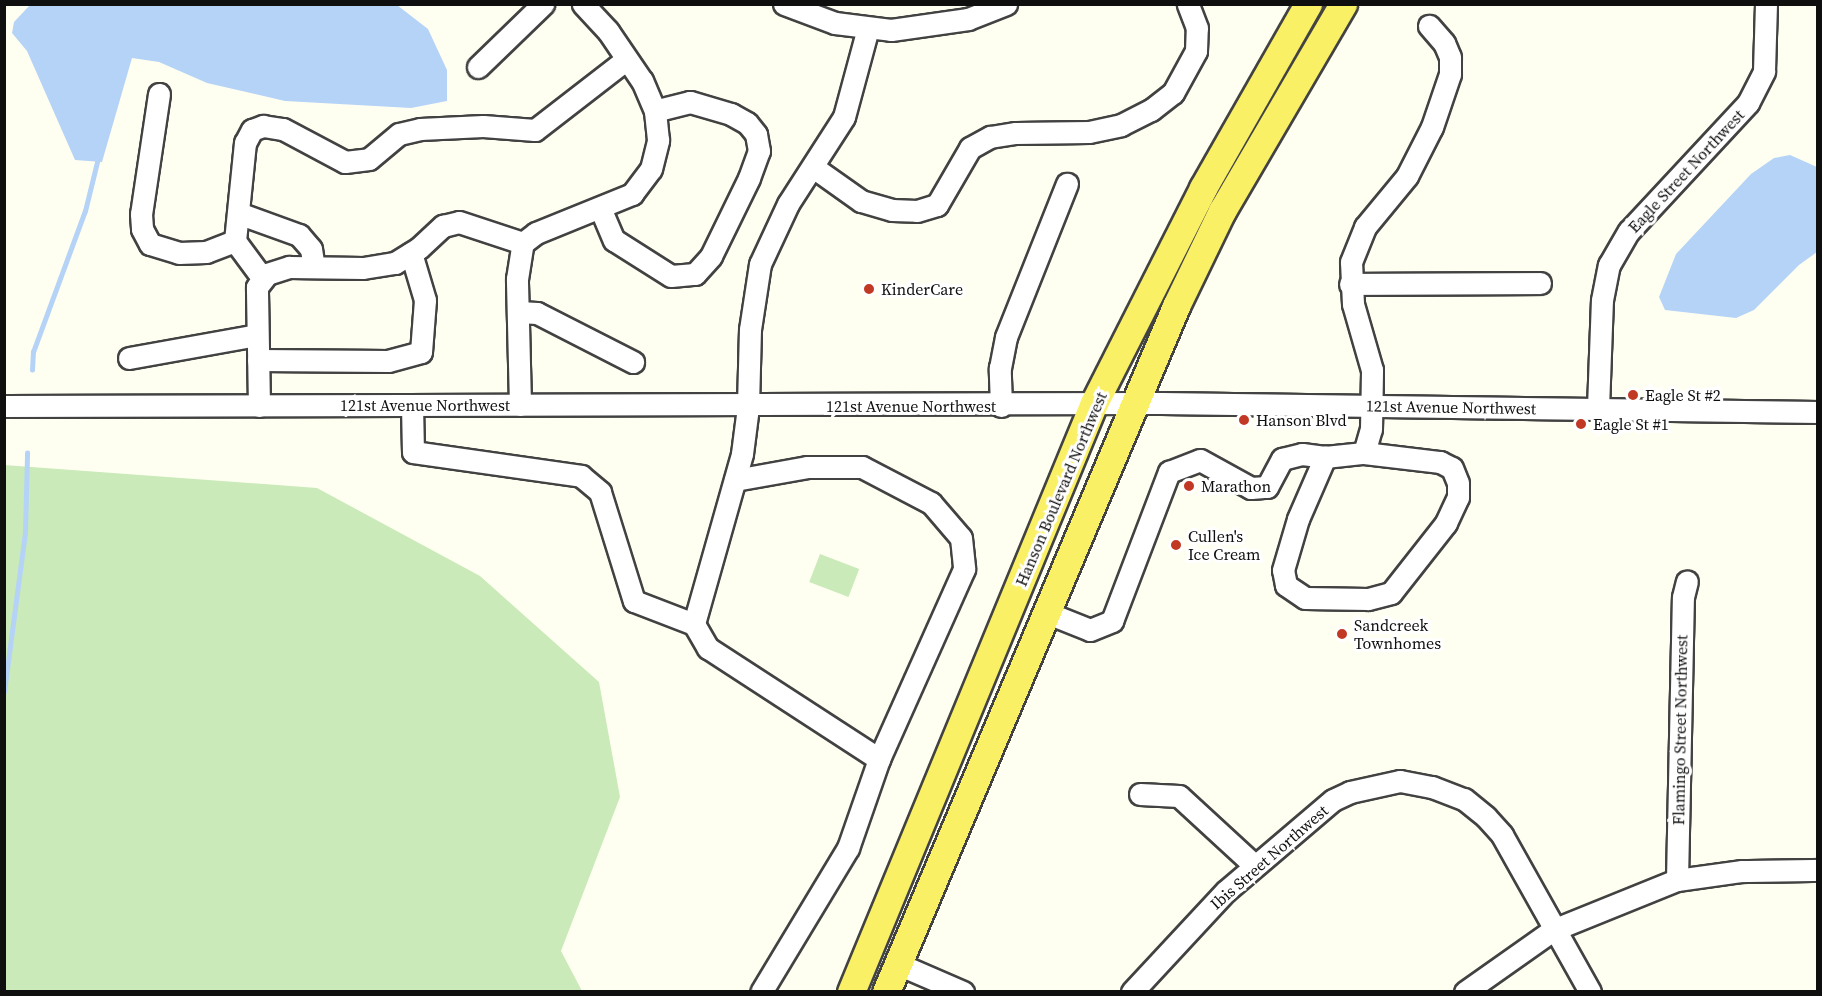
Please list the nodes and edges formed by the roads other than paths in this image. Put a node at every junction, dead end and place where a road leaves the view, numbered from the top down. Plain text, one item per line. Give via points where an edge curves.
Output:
1 (543, 4) edge
2 (583, 4) edge
3 (784, 4) edge
4 (1006, 4) edge
5 (1188, 4) edge
6 (1308, 4) edge
7 (1343, 4) edge
8 (1766, 4) edge
9 (1429, 26) dead end
10 (868, 28) junction
11 (627, 59) junction
12 (478, 67) dead end
13 (159, 94) dead end
14 (655, 111) junction
15 (813, 167) junction
16 (1066, 184) dead end
17 (601, 210) junction
18 (238, 213) junction
19 (235, 241) junction
20 (524, 243) junction
21 (411, 253) junction
22 (314, 267) junction
23 (263, 279) junction
24 (1540, 283) dead end
25 (1350, 284) junction
26 (518, 312) junction
27 (257, 335) junction
28 (129, 357) dead end
29 (258, 360) junction
30 (633, 362) dead end
31 (1094, 403) junction
32 (1132, 403) junction
33 (412, 405) junction
34 (520, 405) junction
35 (1001, 405) junction
36 (4, 406) edge
37 (259, 406) junction
38 (1373, 406) junction
39 (748, 407) junction
40 (1598, 408) junction
41 (1818, 412) edge
42 (1364, 453) junction
43 (1325, 456) junction
44 (735, 480) junction
45 (1687, 581) dead end
46 (1045, 612) junction
47 (694, 624) junction
48 (879, 759) junction
49 (1140, 795) dead end
50 (935, 796) junction
51 (1255, 866) junction
52 (1818, 870) edge
53 (1677, 880) junction
54 (1553, 930) junction
55 (898, 964) junction
56 (761, 992) edge
57 (851, 992) edge
58 (862, 992) edge
59 (886, 992) edge
60 (963, 992) edge
61 (1132, 992) edge
62 (1465, 992) edge
63 (1590, 992) edge

1 - 12 street
2 - 11 street
3 - 10 street via 836,22
4 - 10 street via 968,20 891,30
5 - 15 street via 1197,28 1196,51 1173,93 1121,125 1089,132 990,137 970,148 937,205 909,211 861,201
6 - 31 main road, Hanson Boulevard Northwest via 1203,188
7 - 32 main road, Hanson Boulevard Northwest via 1222,211
8 - 40 street, Eagle Street Northwest via 1764,71 1752,96 1629,231 1609,265 1602,300
9 - 25 street via 1450,57 1447,83 1421,151 1357,245
10 - 15 street via 844,117
11 - 14 street
11 - 18 street via 535,130 483,126 420,129 399,134 369,159 345,162 283,129 263,126 252,130 245,143
13 - 19 street via 141,214 146,237 157,248 178,253 206,252
14 - 17 street via 658,140 651,169 632,194
14 - 17 street via 690,102 731,114 756,134 759,151 711,256 695,274 671,276 614,240
15 - 39 street via 788,204 760,264 750,329
16 - 35 street via 1006,337 1000,368
17 - 20 street via 536,233
18 - 19 street
18 - 22 street via 299,235 311,249
19 - 23 street
20 - 21 street via 459,222 442,226
20 - 26 street via 517,279
21 - 22 street via 394,263 363,268
21 - 29 street via 425,300 421,352 388,361
22 - 23 street via 289,267
23 - 27 street via 257,286
24 - 25 street
25 - 38 street via 1372,370
26 - 30 street via 537,313
26 - 34 street
27 - 28 street
27 - 29 street
29 - 37 street
31 - 32 street, 121st Avenue Northwest
31 - 35 street, 121st Avenue Northwest
31 - 50 main road, Hanson Boulevard Northwest
32 - 38 street, 121st Avenue Northwest
32 - 46 main road, Hanson Boulevard Northwest
33 - 34 street, 121st Avenue Northwest
33 - 37 street, 121st Avenue Northwest
33 - 47 street via 413,452 581,476 600,492 634,601
34 - 39 street, 121st Avenue Northwest
35 - 39 street, 121st Avenue Northwest
36 - 37 street, 121st Avenue Northwest
38 - 40 street, 121st Avenue Northwest
38 - 42 street
39 - 44 street
40 - 41 street, 121st Avenue Northwest
42 - 43 street
42 - 43 street via 1440,462 1452,468 1458,483 1458,497 1446,524 1390,593 1368,599 1305,598 1286,585 1282,570 1298,519
43 - 46 street via 1302,454 1282,459 1267,487 1251,488 1200,460 1169,472 1112,621 1090,630
44 - 47 street
44 - 48 street via 807,467 862,467 931,503 961,538 964,569
45 - 53 street, Flamingo Street Northwest via 1683,597
46 - 55 main road, Hanson Boulevard Northwest
47 - 48 street via 708,648
48 - 56 street via 848,848
49 - 51 street via 1179,796
50 - 57 main road, Hanson Boulevard Northwest
50 - 58 main road via 934,822
51 - 54 street, Ibis Street Northwest via 1333,800 1350,792 1400,781 1432,787 1464,799 1502,835
51 - 61 street, Ibis Street Northwest via 1226,891
52 - 53 street via 1742,871
53 - 54 street
54 - 62 street
54 - 63 street
55 - 59 main road, Hanson Boulevard Northwest
55 - 60 street

